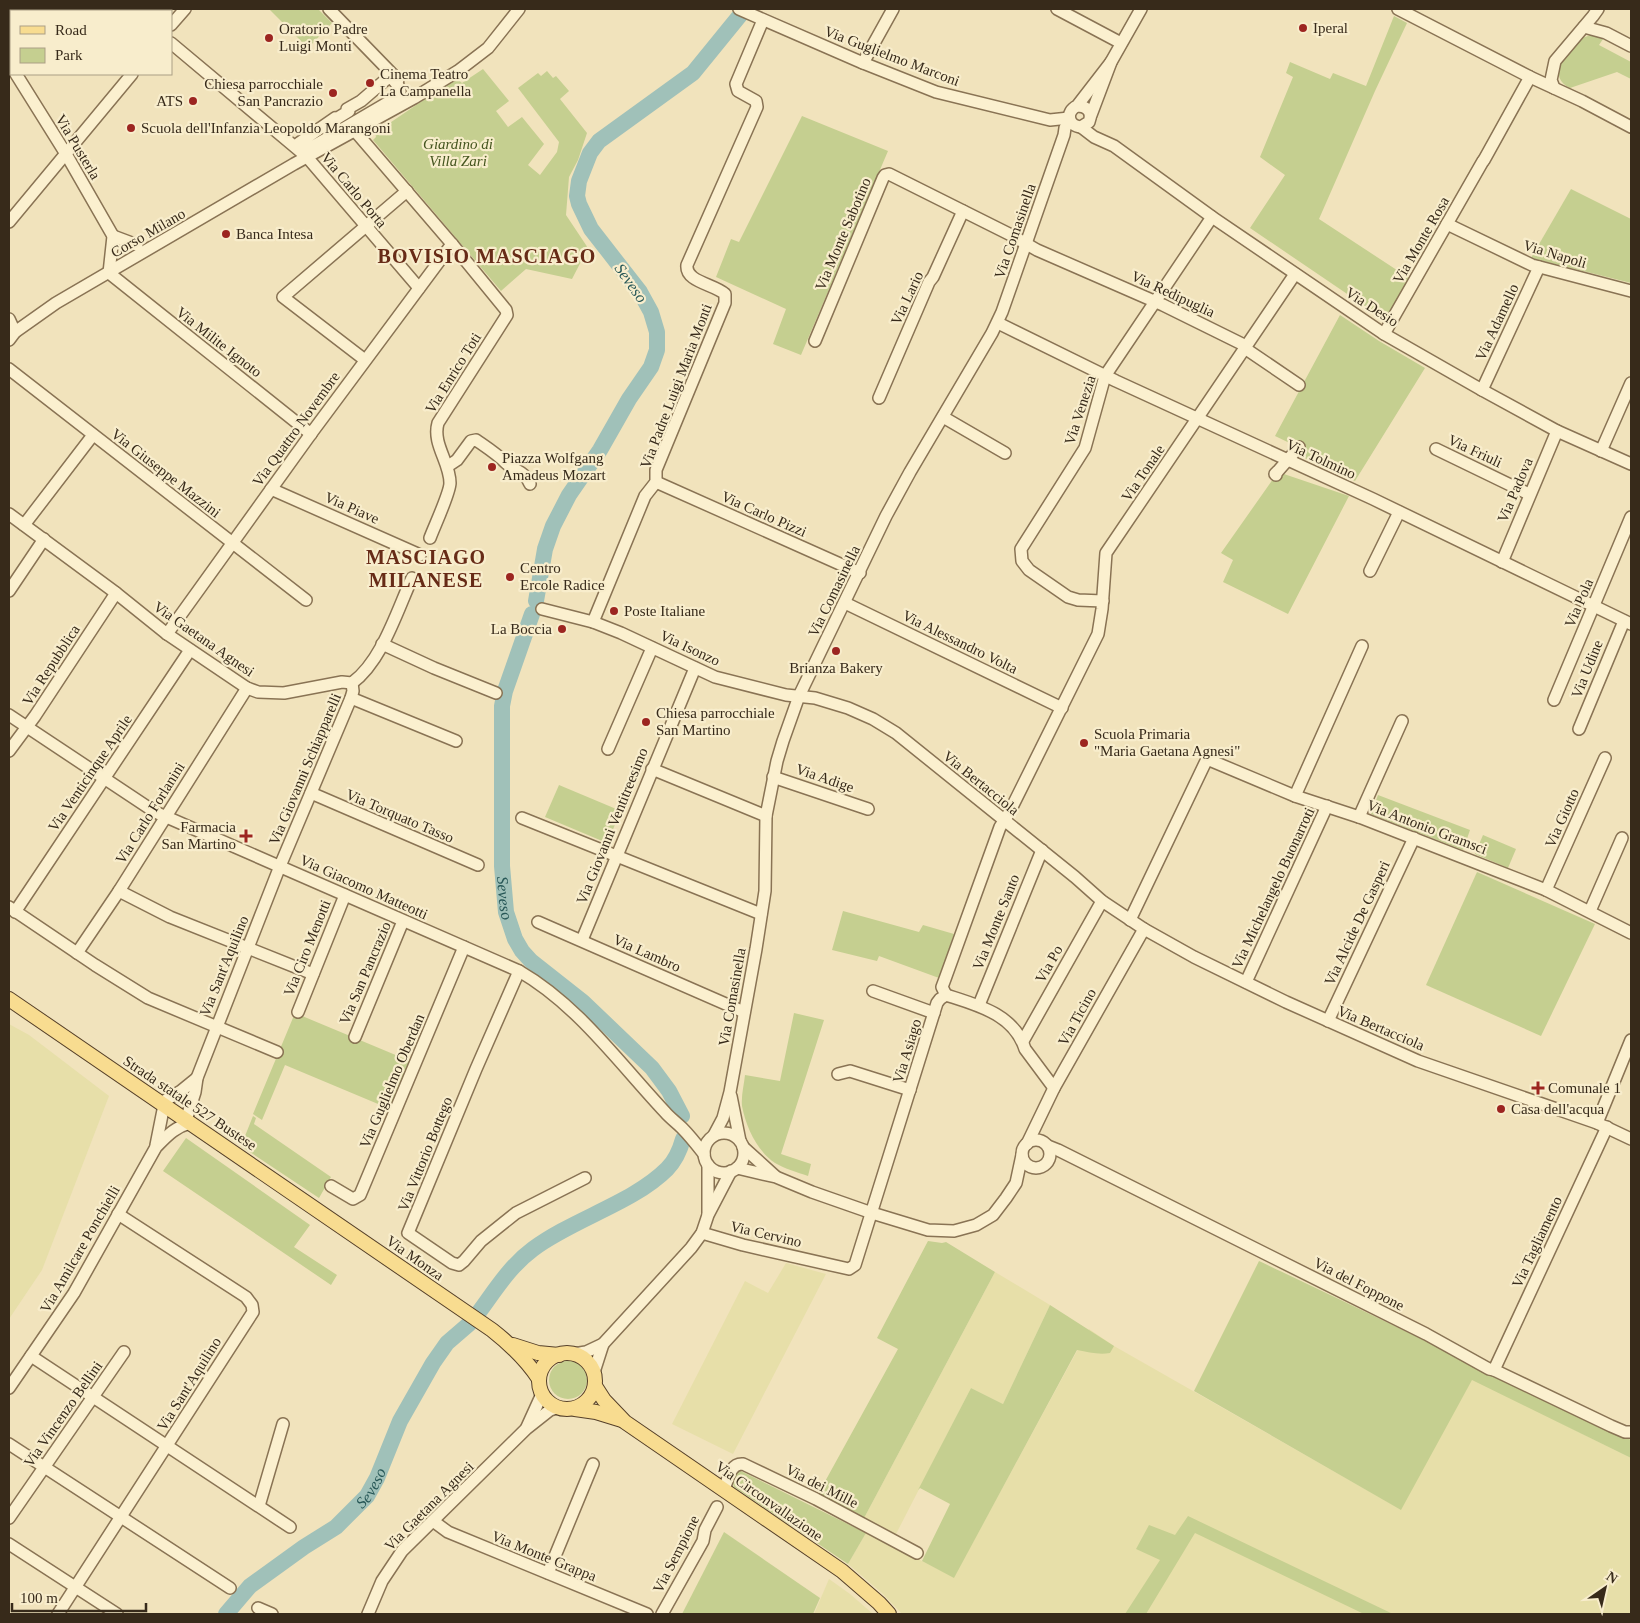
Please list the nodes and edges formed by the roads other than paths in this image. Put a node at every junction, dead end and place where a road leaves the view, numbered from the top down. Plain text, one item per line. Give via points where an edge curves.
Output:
1 (184, 9) edge
2 (328, 9) edge
3 (519, 9) edge
4 (738, 9) edge
5 (893, 9) edge
6 (1057, 9) edge
7 (1141, 9) edge
8 (1398, 9) edge
9 (1596, 12) edge
10 (763, 20) junction
11 (172, 24) edge
12 (1584, 27) junction
13 (1606, 33) junction
14 (172, 44) edge
15 (1121, 44) junction
16 (1631, 46) edge
17 (1554, 61) junction
18 (1111, 62) junction
19 (863, 63) junction
20 (17, 75) edge
21 (131, 75) edge
22 (391, 75) junction
23 (1530, 78) junction
24 (1554, 88) junction
25 (414, 98) junction
26 (1077, 106) junction
27 (1091, 117) junction
28 (1073, 123) junction
29 (1631, 127) edge
30 (355, 131) junction
31 (1114, 146) junction
32 (66, 154) junction
33 (303, 154) junction
34 (407, 191) junction
35 (962, 211) junction
36 (1212, 218) junction
37 (9, 222) edge
38 (1447, 224) junction
39 (365, 226) junction
40 (113, 236) junction
41 (452, 244) junction
42 (1026, 244) junction
43 (137, 245) dead end
44 (1539, 267) junction
45 (109, 273) junction
46 (1295, 274) junction
47 (419, 288) junction
48 (1631, 291) edge
49 (1156, 302) junction
50 (9, 319) edge
51 (998, 322) junction
52 (1384, 334) junction
53 (12, 336) edge
54 (814, 341) dead end
55 (1246, 349) junction
56 (365, 360) junction
57 (9, 369) edge
58 (1105, 376) junction
59 (1631, 383) edge
60 (1299, 385) dead end
61 (1482, 390) junction
62 (879, 398) dead end
63 (943, 417) junction
64 (1198, 418) junction
65 (1557, 430) junction
66 (311, 434) junction
67 (93, 435) junction
68 (1299, 447) dead end
69 (1436, 449) dead end
70 (1600, 451) junction
71 (1005, 453) dead end
72 (1288, 460) junction
73 (1631, 464) edge
74 (448, 466) junction
75 (1276, 475) dead end
76 (656, 482) junction
77 (530, 484) dead end
78 (271, 489) junction
79 (1529, 494) junction
80 (1399, 512) junction
81 (9, 514) edge
82 (1631, 517) edge
83 (24, 525) junction
84 (430, 538) dead end
85 (44, 539) junction
86 (232, 543) junction
87 (420, 555) dead end
88 (1502, 562) junction
89 (1370, 571) dead end
90 (860, 573) junction
91 (412, 578) dead end
92 (9, 591) edge
93 (116, 593) junction
94 (306, 600) dead end
95 (1103, 601) junction
96 (845, 603) junction
97 (1594, 606) junction
98 (542, 609) dead end
99 (594, 622) junction
100 (1627, 623) edge
101 (167, 634) junction
102 (382, 644) junction
103 (1362, 646) dead end
104 (652, 648) junction
105 (190, 650) junction
106 (695, 668) junction
107 (352, 683) junction
108 (247, 688) junction
109 (496, 693) dead end
110 (799, 696) junction
111 (351, 698) junction
112 (1554, 700) dead end
113 (1062, 708) junction
114 (9, 714) edge
115 (1402, 721) dead end
116 (27, 726) junction
117 (1579, 729) dead end
118 (456, 741) dead end
119 (608, 749) dead end
120 (9, 752) edge
121 (1605, 758) dead end
122 (652, 769) junction
123 (773, 777) junction
124 (104, 778) junction
125 (311, 794) junction
126 (1295, 796) junction
127 (1327, 806) junction
128 (868, 808) dead end
129 (766, 816) junction
130 (165, 817) junction
131 (522, 818) dead end
132 (1359, 818) junction
133 (1004, 820) junction
134 (1414, 838) junction
135 (1622, 838) dead end
136 (1042, 850) junction
137 (618, 855) junction
138 (478, 865) dead end
139 (280, 866) junction
140 (1546, 890) junction
141 (119, 891) junction
142 (345, 895) junction
143 (1102, 901) junction
144 (12, 909) edge
145 (1590, 911) junction
146 (761, 914) junction
147 (403, 920) junction
148 (1130, 920) junction
149 (538, 922) dead end
150 (1144, 929) junction
151 (1631, 933) edge
152 (582, 940) junction
153 (248, 947) junction
154 (464, 947) junction
155 (77, 953) junction
156 (519, 971) junction
157 (313, 974) junction
158 (1246, 982) junction
159 (873, 991) dead end
160 (946, 995) junction
161 (9, 999) edge
162 (979, 1005) junction
163 (298, 1012) dead end
164 (744, 1012) junction
165 (934, 1013) junction
166 (1328, 1022) junction
167 (216, 1027) junction
168 (355, 1037) dead end
169 (1631, 1040) edge
170 (1022, 1042) junction
171 (276, 1052) dead end
172 (838, 1074) dead end
173 (197, 1078) junction
174 (1054, 1088) junction
175 (910, 1090) junction
176 (730, 1092) junction
177 (163, 1104) junction
178 (1038, 1120) junction
179 (188, 1122) junction
180 (1602, 1125) junction
181 (691, 1135) junction
182 (712, 1137) junction
183 (1631, 1139) edge
184 (742, 1144) junction
185 (1026, 1144) junction
186 (1047, 1144) junction
187 (156, 1147) junction
188 (1022, 1155) junction
189 (1075, 1158) junction
190 (706, 1160) junction
191 (1040, 1166) junction
192 (734, 1170) junction
193 (776, 1177) junction
194 (585, 1178) dead end
195 (1016, 1183) junction
196 (331, 1186) dead end
197 (872, 1213) junction
198 (118, 1214) junction
199 (708, 1215) junction
200 (702, 1233) junction
201 (352, 1234) joint
202 (824, 1263) joint
203 (510, 1344) junction
204 (603, 1344) junction
205 (124, 1352) dead end
206 (566, 1354) junction
207 (31, 1356) junction
208 (1494, 1370) junction
209 (539, 1379) junction
210 (595, 1379) junction
211 (9, 1388) edge
212 (542, 1394) junction
213 (93, 1397) junction
214 (557, 1408) junction
215 (575, 1409) junction
216 (625, 1422) junction
217 (283, 1424) dead end
218 (526, 1428) junction
219 (1631, 1432) edge
220 (9, 1444) edge
221 (168, 1446) junction
222 (593, 1464) dead end
223 (44, 1467) junction
224 (724, 1490) junction
225 (259, 1506) junction
226 (717, 1507) dead end
227 (9, 1518) edge
228 (121, 1518) junction
229 (432, 1521) junction
230 (290, 1527) dead end
231 (9, 1544) edge
232 (917, 1553) dead end
233 (548, 1574) junction
234 (76, 1587) junction
235 (230, 1588) dead end
236 (258, 1608) dead end
237 (58, 1614) edge
238 (117, 1614) edge
239 (272, 1614) edge
240 (368, 1614) edge
241 (647, 1614) edge
242 (662, 1614) edge
243 (889, 1614) edge

1 - 11 street
2 - 22 street
3 - 25 street, Corso Milano via 484,51
4 - 10 street, Via Guglielmo Marconi
5 - 19 street
6 - 15 street
7 - 15 street
8 - 23 street
9 - 12 street
9 - 13 street via 1594,20
10 - 19 street, Via Guglielmo Marconi
10 - 76 street, Via Padre Luigi Maria Monti via 736,84 738,91 756,101 757,108 687,264 687,272 691,276 725,294 725,303 656,470
12 - 13 street
12 - 17 street
13 - 16 street
14 - 33 street, Via Carlo Porta
15 - 18 street
17 - 23 street via 1544,72
17 - 24 street via 1551,80
18 - 26 street
18 - 27 street
19 - 28 street, Via Guglielmo Marconi via 936,92
20 - 32 street, Via Pusterla
21 - 32 street
22 - 22 street via 349,111 300,142 306,149 312,147 400,96 401,88
22 - 25 street
23 - 24 street
23 - 38 street, Via Monte Rosa
24 - 29 street
25 - 30 street, Corso Milano
26 - 27 street via 1085,107
26 - 28 street via 1071,110
27 - 28 street via 1087,125
27 - 31 street, Via Desio
28 - 31 street, Via Desio
28 - 42 street, Via Comasinella via 1064,134
30 - 33 street, Corso Milano
30 - 34 street
31 - 36 street, Via Desio
32 - 37 street
32 - 40 street, Via Pusterla
33 - 39 street, Via Carlo Porta
33 - 45 street, Corso Milano
34 - 39 street
34 - 41 street
35 - 42 street, Via Monte Sabotino
35 - 54 street, Via Monte Sabotino via 889,174 885,175
35 - 62 street, Via Lario
36 - 46 street, Via Desio
36 - 49 street, Via Venezia
38 - 44 street, Via Napoli
38 - 52 street, Via Monte Rosa
39 - 47 street, Via Carlo Porta
39 - 56 street via 283,297
40 - 43 street
40 - 45 street
41 - 47 street, Via Quattro Novembre
41 - 74 street, Via Enrico Toti via 507,315 438,423 436,436
42 - 49 street, Via Redipuglia
42 - 51 street, Via Comasinella
44 - 48 street, Via Napoli
44 - 61 street, Via Adamello
45 - 53 street, Corso Milano via 56,303
45 - 66 street, Via Milite Ignoto
46 - 52 street, Via Desio
46 - 55 street, Via Tonale
47 - 56 street, Via Quattro Novembre
49 - 55 street, Via Redipuglia via 1242,344
49 - 58 street, Via Venezia
50 - 53 street
51 - 58 street, Via Tolmino
51 - 63 street, Via Comasinella
52 - 61 street, Via Desio
55 - 60 street, Via Redipuglia
55 - 64 street, Via Tonale
56 - 66 street, Via Quattro Novembre
57 - 67 street, Via Giuseppe Mazzini
58 - 64 street, Via Tolmino
58 - 95 street, Via Venezia via 1086,448 1024,542 1020,554 1029,570 1068,597
59 - 70 street
61 - 65 street, Via Desio
63 - 71 street
63 - 90 street, Via Comasinella via 898,494
64 - 72 street, Via Tolmino
64 - 95 street, Via Tonale via 1106,553
65 - 70 street, Via Desio
65 - 79 street, Via Padova
66 - 78 street, Via Quattro Novembre
67 - 83 street
67 - 86 street, Via Giuseppe Mazzini
68 - 72 street
69 - 79 street, Via Friuli
70 - 73 street, Via Desio
72 - 75 street
72 - 80 street, Via Tolmino
74 - 77 street via 474,440 524,474
74 - 84 street, Via Enrico Toti via 449,487
76 - 90 street, Via Carlo Pizzi
76 - 99 street, Via Padre Luigi Maria Monti via 645,496
78 - 86 street, Via Quattro Novembre
78 - 87 street, Via Piave
79 - 88 street, Via Padova
80 - 88 street, Via Tolmino
80 - 89 street
81 - 83 street, Via Gaetana Agnesi
82 - 97 street, Via Pola
83 - 85 street, Via Gaetana Agnesi
85 - 92 street
85 - 93 street, Via Gaetana Agnesi
86 - 94 street, Via Giuseppe Mazzini
86 - 101 street, Via Quattro Novembre
88 - 97 street, Via Tolmino
90 - 96 street, Via Comasinella
91 - 102 street
93 - 101 street, Via Gaetana Agnesi
93 - 116 street, Via Repubblica
95 - 113 street, Via Tonale via 1098,634
96 - 110 street, Via Comasinella
96 - 113 street, Via Alessandro Volta
97 - 100 street, Via Tolmino
97 - 112 street, Via Pola
98 - 99 street, Via Isonzo
99 - 104 street, Via Isonzo
100 - 117 street, Via Udine
101 - 105 street, Via Gaetana Agnesi
102 - 107 street via 372,662
102 - 109 street
103 - 126 street
104 - 106 street, Via Isonzo
104 - 119 street
105 - 108 street, Via Gaetana Agnesi
105 - 124 street, Via Venticinque Aprile
106 - 110 street, Via Isonzo via 735,683
106 - 122 street, Via Giovanni Ventitreesimo
107 - 108 street, Via Gaetana Agnesi via 278,693
107 - 111 street, Via Giovanni Schiapparelli
108 - 130 street, Via Carlo Forlanini
110 - 123 street, Via Comasinella
110 - 133 street, Via Bertacciola via 848,708 873,719 896,733
111 - 118 street
111 - 125 street, Via Giovanni Schiapparelli
113 - 133 street, Via Tonale
114 - 116 street, Via Giacomo Matteotti
115 - 132 street
116 - 120 street, Via Repubblica
116 - 124 street, Via Giacomo Matteotti
121 - 140 street, Via Giotto
122 - 129 street
122 - 137 street, Via Giovanni Ventitreesimo
123 - 128 street, Via Adige
123 - 129 street, Via Comasinella
124 - 130 street, Via Giacomo Matteotti
124 - 144 street, Via Venticinque Aprile
125 - 138 street, Via Torquato Tasso
125 - 139 street, Via Giovanni Schiapparelli
126 - 127 street, Via Antonio Gramsci
126 - 148 street, Via Antonio Gramsci via 1207,759 1135,899
127 - 132 street, Via Antonio Gramsci
127 - 158 street, Via Michelangelo Buonarroti
129 - 146 street, Via Comasinella via 765,891
130 - 139 street, Via Giacomo Matteotti
130 - 141 street, Via Carlo Forlanini
131 - 137 street
132 - 134 street, Via Antonio Gramsci
133 - 136 street, Via Bertacciola
133 - 160 street, Via Asiago via 942,988
134 - 140 street, Via Antonio Gramsci
134 - 166 street, Via Alcide De Gasperi
135 - 145 street
136 - 143 street, Via Bertacciola
136 - 162 street, Via Monte Santo
137 - 146 street
137 - 152 street, Via Giovanni Ventitreesimo
139 - 142 street, Via Giacomo Matteotti
139 - 153 street, Via Sant'Aquilino
140 - 145 street, Via Antonio Gramsci
141 - 153 street via 170,917
141 - 155 street, Via Carlo Forlanini
142 - 147 street, Via Giacomo Matteotti
142 - 157 street, Via Ciro Menotti
143 - 148 street, Via Bertacciola
143 - 170 street, Via Po
144 - 155 street
145 - 151 street, Via Antonio Gramsci
146 - 164 street, Via Comasinella
147 - 154 street, Via Giacomo Matteotti
147 - 168 street, Via San Pancrazio
148 - 150 street, Via Bertacciola
149 - 152 street, Via Lambro
150 - 158 street, Via Bertacciola
150 - 174 street, Via Ticino
152 - 164 street, Via Lambro
153 - 157 street
153 - 167 street, Via Sant'Aquilino
154 - 156 street, Via Giacomo Matteotti
154 - 196 street, Via Guglielmo Oberdan via 360,1195 349,1198
155 - 167 street via 148,998
156 - 181 street, Via Giacomo Matteotti via 564,1002 675,1122
156 - 194 street, Via Vittorio Bottego via 408,1233 455,1265 462,1264 481,1241 516,1213
157 - 163 street, Via Ciro Menotti
158 - 166 street, Via Bertacciola
159 - 165 street
160 - 162 street
160 - 165 street, Via Asiago via 940,999
161 - 177 main road, Strada statale 527 Bustese
162 - 170 street via 1012,1025
164 - 176 street, Via Comasinella
165 - 175 street, Via Asiago
166 - 180 street, Via Bertacciola via 1418,1061
167 - 171 street
167 - 173 street, Via Sant'Aquilino
169 - 180 street, Via Tagliamento
170 - 174 street
172 - 175 street via 850,1071
173 - 177 street
173 - 179 street, Via Sant'Aquilino
174 - 178 street, Via Ticino
175 - 197 street, Via Asiago
176 - 182 street, Via Comasinella via 723,1118
176 - 184 street, Via Comasinella
177 - 179 main road, Strada statale 527 Bustese
177 - 187 street, Via Amilcare Ponchielli
178 - 185 street, Via Ticino
178 - 186 street
179 - 187 street, Via Amilcare Ponchielli via 174,1129
179 - 201 main road, Strada statale 527 Bustese
180 - 183 street, Via Bertacciola
180 - 208 street, Via Tagliamento
181 - 182 street, Via Giacomo Matteotti
181 - 190 street, Via Giacomo Matteotti
182 - 184 street via 727,1133
182 - 190 street via 705,1146
184 - 192 street via 742,1162
184 - 193 street
185 - 186 street via 1038,1140
185 - 188 street
186 - 189 street, Via del Foppone
186 - 191 street via 1050,1158
187 - 198 street, Via Amilcare Ponchielli
188 - 191 street via 1025,1163
188 - 195 street
189 - 191 street
189 - 208 street, Via del Foppone
190 - 192 street via 712,1169 722,1173
190 - 199 street
191 - 195 street
192 - 193 street
192 - 199 street
193 - 197 street
195 - 197 street via 993,1215 976,1225 954,1231 928,1230
197 - 202 street, Via Asiago via 854,1265 850,1269
198 - 207 street, Via Amilcare Ponchielli via 74,1293
198 - 221 street, Via Sant'Aquilino via 246,1297 252,1305 253,1312
199 - 200 street
200 - 202 street, Via Cervino
200 - 204 street
201 - 203 main road, Via Monza
203 - 206 main road via 538,1353
203 - 209 main road
204 - 206 street via 586,1352
204 - 210 street
205 - 213 street, Via Vincenzo Bellini
206 - 209 main road via 545,1364
206 - 210 main road via 581,1357 588,1363
207 - 211 street, Via Amilcare Ponchielli
207 - 213 street
208 - 219 street, Via del Foppone via 1611,1426
209 - 212 main road
210 - 215 main road via 588,1400
210 - 216 main road, Via Circonvallazione via 604,1400
212 - 214 main road
212 - 218 street, Via Gaetana Agnesi
213 - 221 street
213 - 223 street, Via Vincenzo Bellini
214 - 215 main road
214 - 218 street, Via Gaetana Agnesi
215 - 216 main road, Via Circonvallazione
216 - 224 main road, Via Circonvallazione
217 - 225 street
218 - 229 street, Via Gaetana Agnesi
220 - 223 street
221 - 225 street
221 - 228 street, Via Sant'Aquilino
222 - 233 street
223 - 227 street, Via Vincenzo Bellini
223 - 228 street
224 - 232 street, Via dei Mille via 733,1468 743,1464
224 - 243 main road, Via Circonvallazione via 842,1571
225 - 230 street
226 - 242 street, Via Sempione via 703,1541
228 - 234 street, Via Sant'Aquilino
228 - 235 street
229 - 233 street, Via Monte Grappa via 448,1532
229 - 240 street, Via Gaetana Agnesi via 387,1571
231 - 234 street
233 - 241 street, Via Monte Grappa
234 - 237 street, Via Sant'Aquilino
234 - 238 street
236 - 239 street

